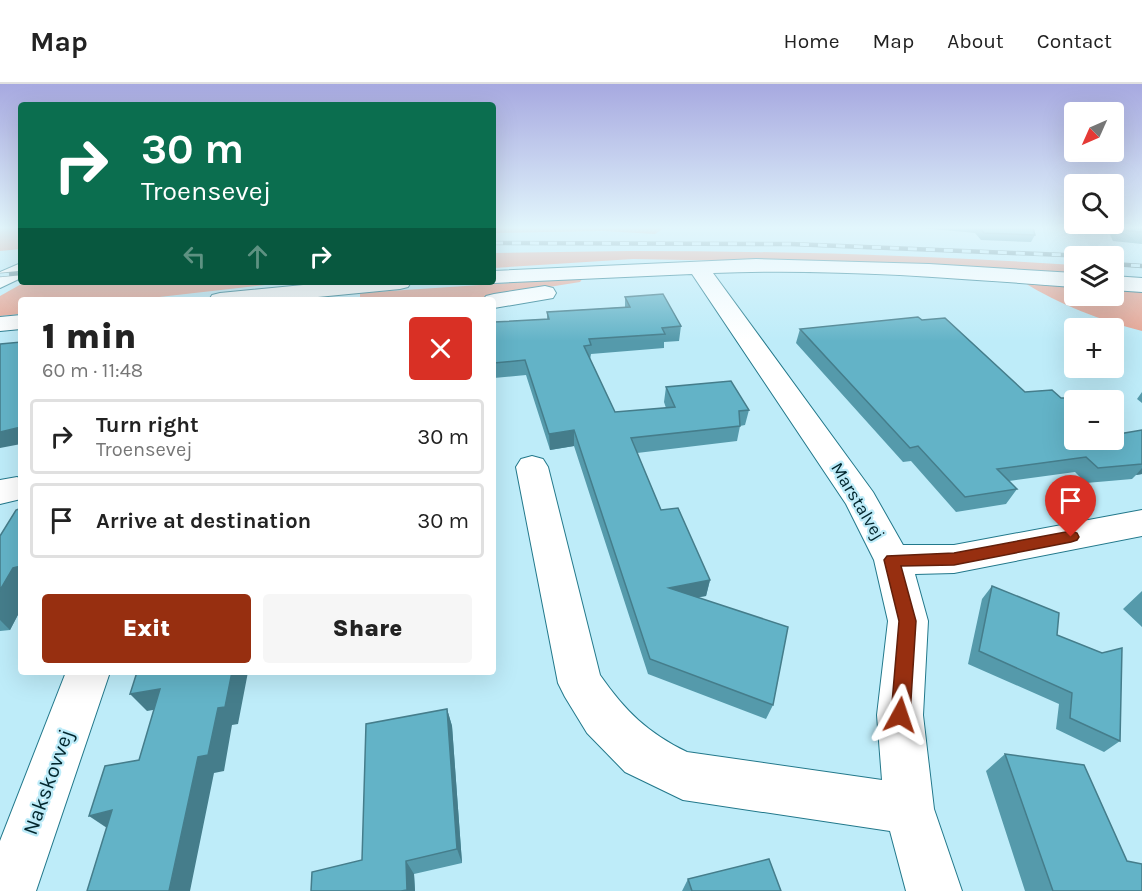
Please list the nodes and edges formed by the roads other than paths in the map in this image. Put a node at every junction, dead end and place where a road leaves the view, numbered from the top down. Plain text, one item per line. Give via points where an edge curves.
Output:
1 (698, 267) junction
2 (18, 271) edge
3 (594, 271) junction
4 (496, 277) edge
5 (1064, 279) edge
6 (0, 281) edge
7 (1124, 284) edge
8 (370, 285) edge
9 (1142, 285) edge
10 (250, 297) edge
11 (496, 300) edge
12 (18, 322) edge
13 (0, 324) edge
14 (532, 467) dead end
15 (1142, 523) edge
16 (892, 560) junction
17 (87, 675) edge
18 (909, 809) junction
19 (8, 891) edge
20 (934, 891) edge

1 - 3 street
1 - 5 street via 838,266
1 - 16 street, Marstalvej via 861,500
2 - 6 street
3 - 4 street
3 - 11 street via 596,285
7 - 9 street
8 - 10 street
12 - 13 street
14 - 18 street via 580,683 603,718 642,755 683,776
15 - 16 street via 954,559
16 - 18 street, Marstalvej via 908,621 900,715
17 - 19 street, Nakskovvej
18 - 20 street, Marstalvej

